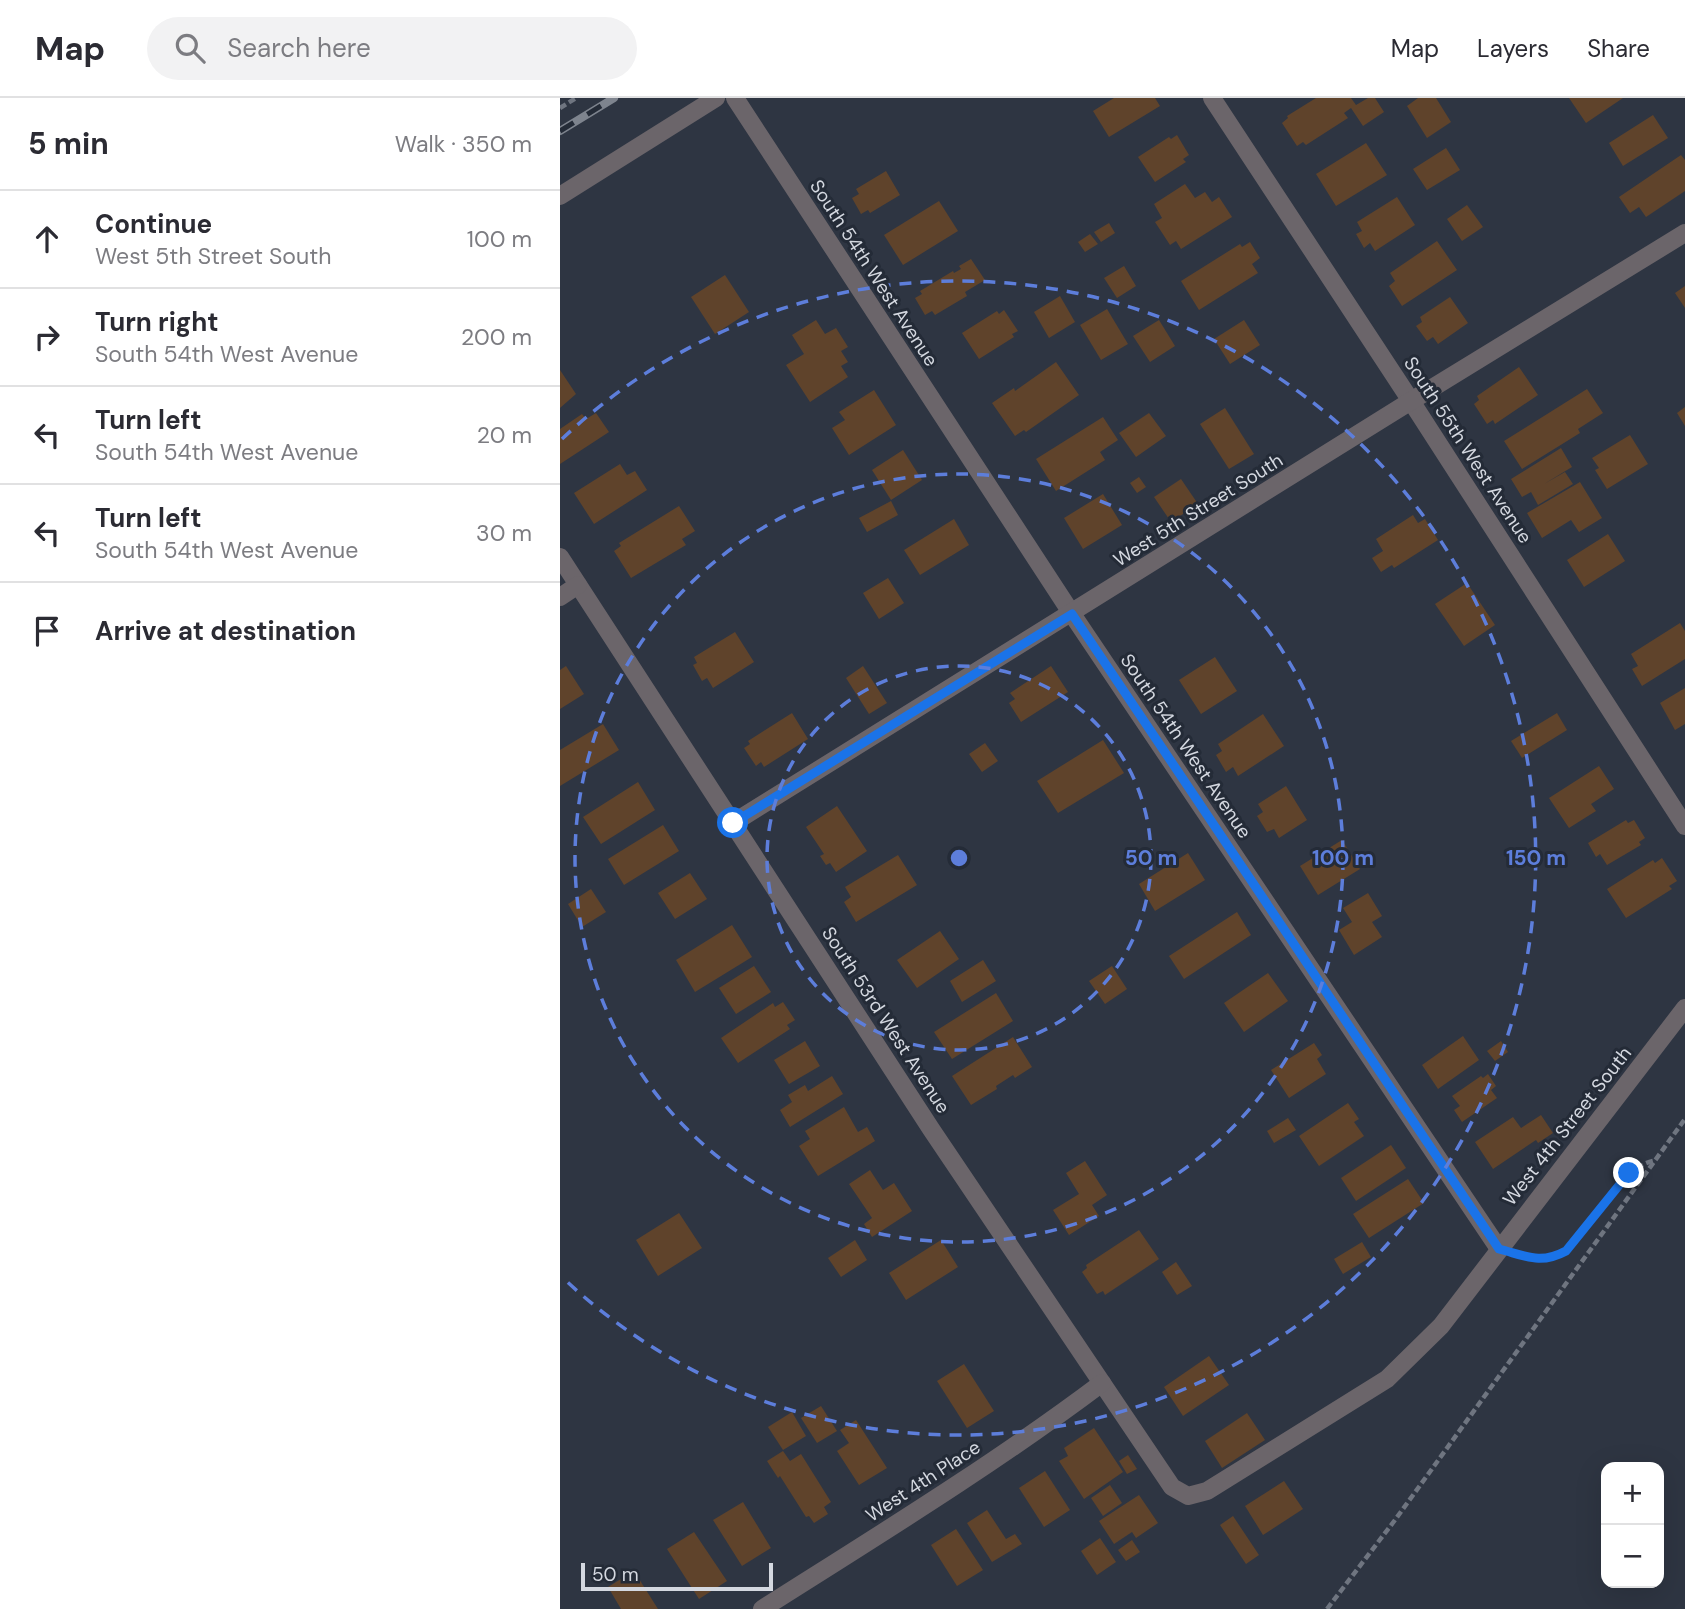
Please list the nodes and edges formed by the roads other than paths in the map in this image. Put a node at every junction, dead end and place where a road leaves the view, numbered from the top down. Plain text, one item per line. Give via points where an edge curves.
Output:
1 (716, 98) edge
2 (735, 98) edge
3 (1212, 98) edge
4 (560, 196) edge
5 (1685, 233) edge
6 (1411, 401) junction
7 (560, 557) edge
8 (578, 584) junction
9 (560, 597) edge
10 (1072, 614) junction
11 (733, 823) junction
12 (1685, 826) edge
13 (1685, 1008) edge
14 (1499, 1249) junction
15 (1102, 1383) junction
16 (1188, 1496) joint
17 (762, 1609) edge

1 - 4 street
2 - 10 street, South 54th West Avenue
3 - 6 street, South 55th West Avenue
5 - 6 street, West 5th Street South
6 - 10 street, West 5th Street South
6 - 12 street, South 55th West Avenue
7 - 8 street, South 53rd West Avenue
8 - 9 street
8 - 11 street, South 53rd West Avenue
10 - 11 street, West 5th Street South
10 - 14 street, South 54th West Avenue
11 - 15 street, South 53rd West Avenue
13 - 14 street, West 4th Street South
14 - 16 street, West 4th Street South via 1441,1326 1387,1379 1207,1491
15 - 16 street, South 53rd West Avenue via 1172,1487
15 - 17 street, West 4th Place via 960,1483

